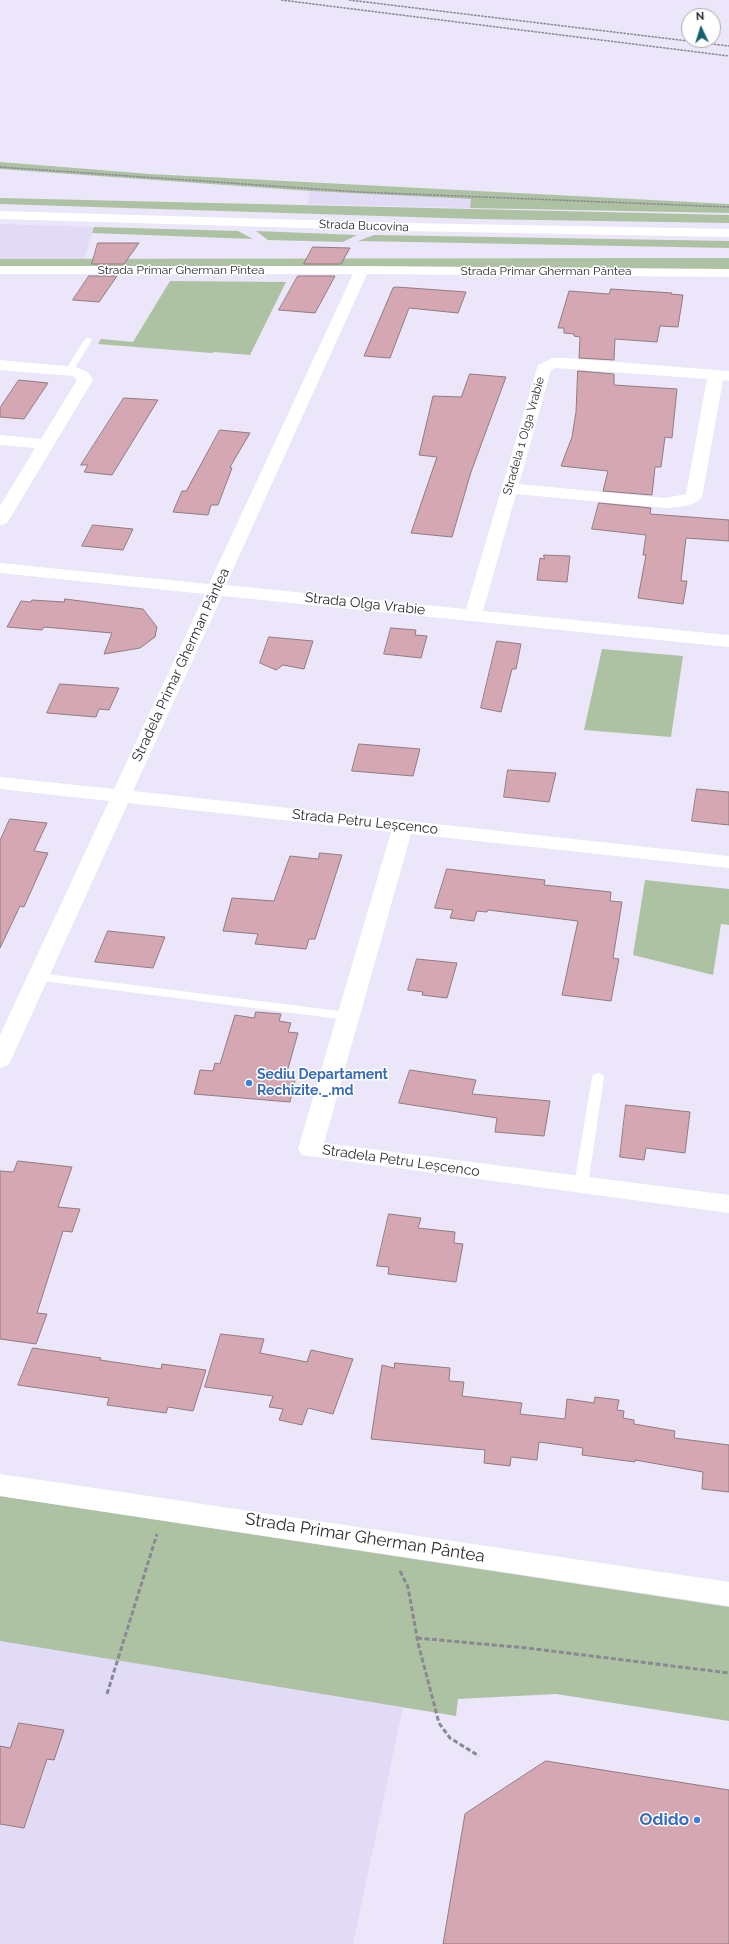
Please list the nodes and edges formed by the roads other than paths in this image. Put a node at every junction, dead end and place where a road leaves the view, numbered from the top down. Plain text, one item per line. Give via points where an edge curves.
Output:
1 (0, 215) edge
2 (729, 233) edge
3 (0, 270) edge
4 (362, 270) junction
5 (729, 273) edge
6 (88, 340) dead end
7 (0, 365) edge
8 (69, 371) junction
9 (723, 375) edge
10 (0, 440) edge
11 (46, 444) junction
12 (510, 488) junction
13 (0, 520) edge
14 (0, 568) edge
15 (216, 590) junction
16 (473, 615) junction
17 (729, 641) edge
18 (0, 783) edge
19 (122, 796) junction
20 (404, 826) junction
21 (729, 862) edge
22 (39, 977) junction
23 (347, 1016) junction
24 (0, 1060) edge
25 (598, 1077) dead end
26 (581, 1185) junction
27 (729, 1204) edge
28 (0, 1485) edge
29 (729, 1594) edge

1 - 2 street, Strada Bucovina
3 - 4 street, Strada Primar Gherman Pîntea
4 - 5 street, Strada Primar Gherman Pântea
4 - 15 street, Stradela Primar Gherman Pântea
6 - 8 lane
7 - 8 street
8 - 11 street via 82,375 85,380
9 - 12 street, Stradela 1 Olga Vrabie via 565,363 548,365 544,368
9 - 12 street via 694,497 683,501 665,502
10 - 11 street
11 - 13 street
12 - 16 street, Stradela 1 Olga Vrabie
14 - 15 street, Strada Olga Vrabie
15 - 16 street, Strada Olga Vrabie
15 - 19 street, Stradela Primar Gherman Pântea
16 - 17 street, Strada Olga Vrabie
18 - 19 street, Strada Petru Leșcenco
19 - 20 street, Strada Petru Leșcenco
19 - 22 street, Stradela Primar Gherman Pântea
20 - 21 street, Strada Petru Leșcenco
20 - 23 street, Stradela Petru Leșcenco
22 - 23 lane
22 - 24 street, Stradela Primar Gherman Pântea
23 - 26 street, Stradela Petru Leșcenco via 310,1149
25 - 26 lane
26 - 27 street, Stradela Petru Leșcenco
28 - 29 street, Strada Primar Gherman Pântea

